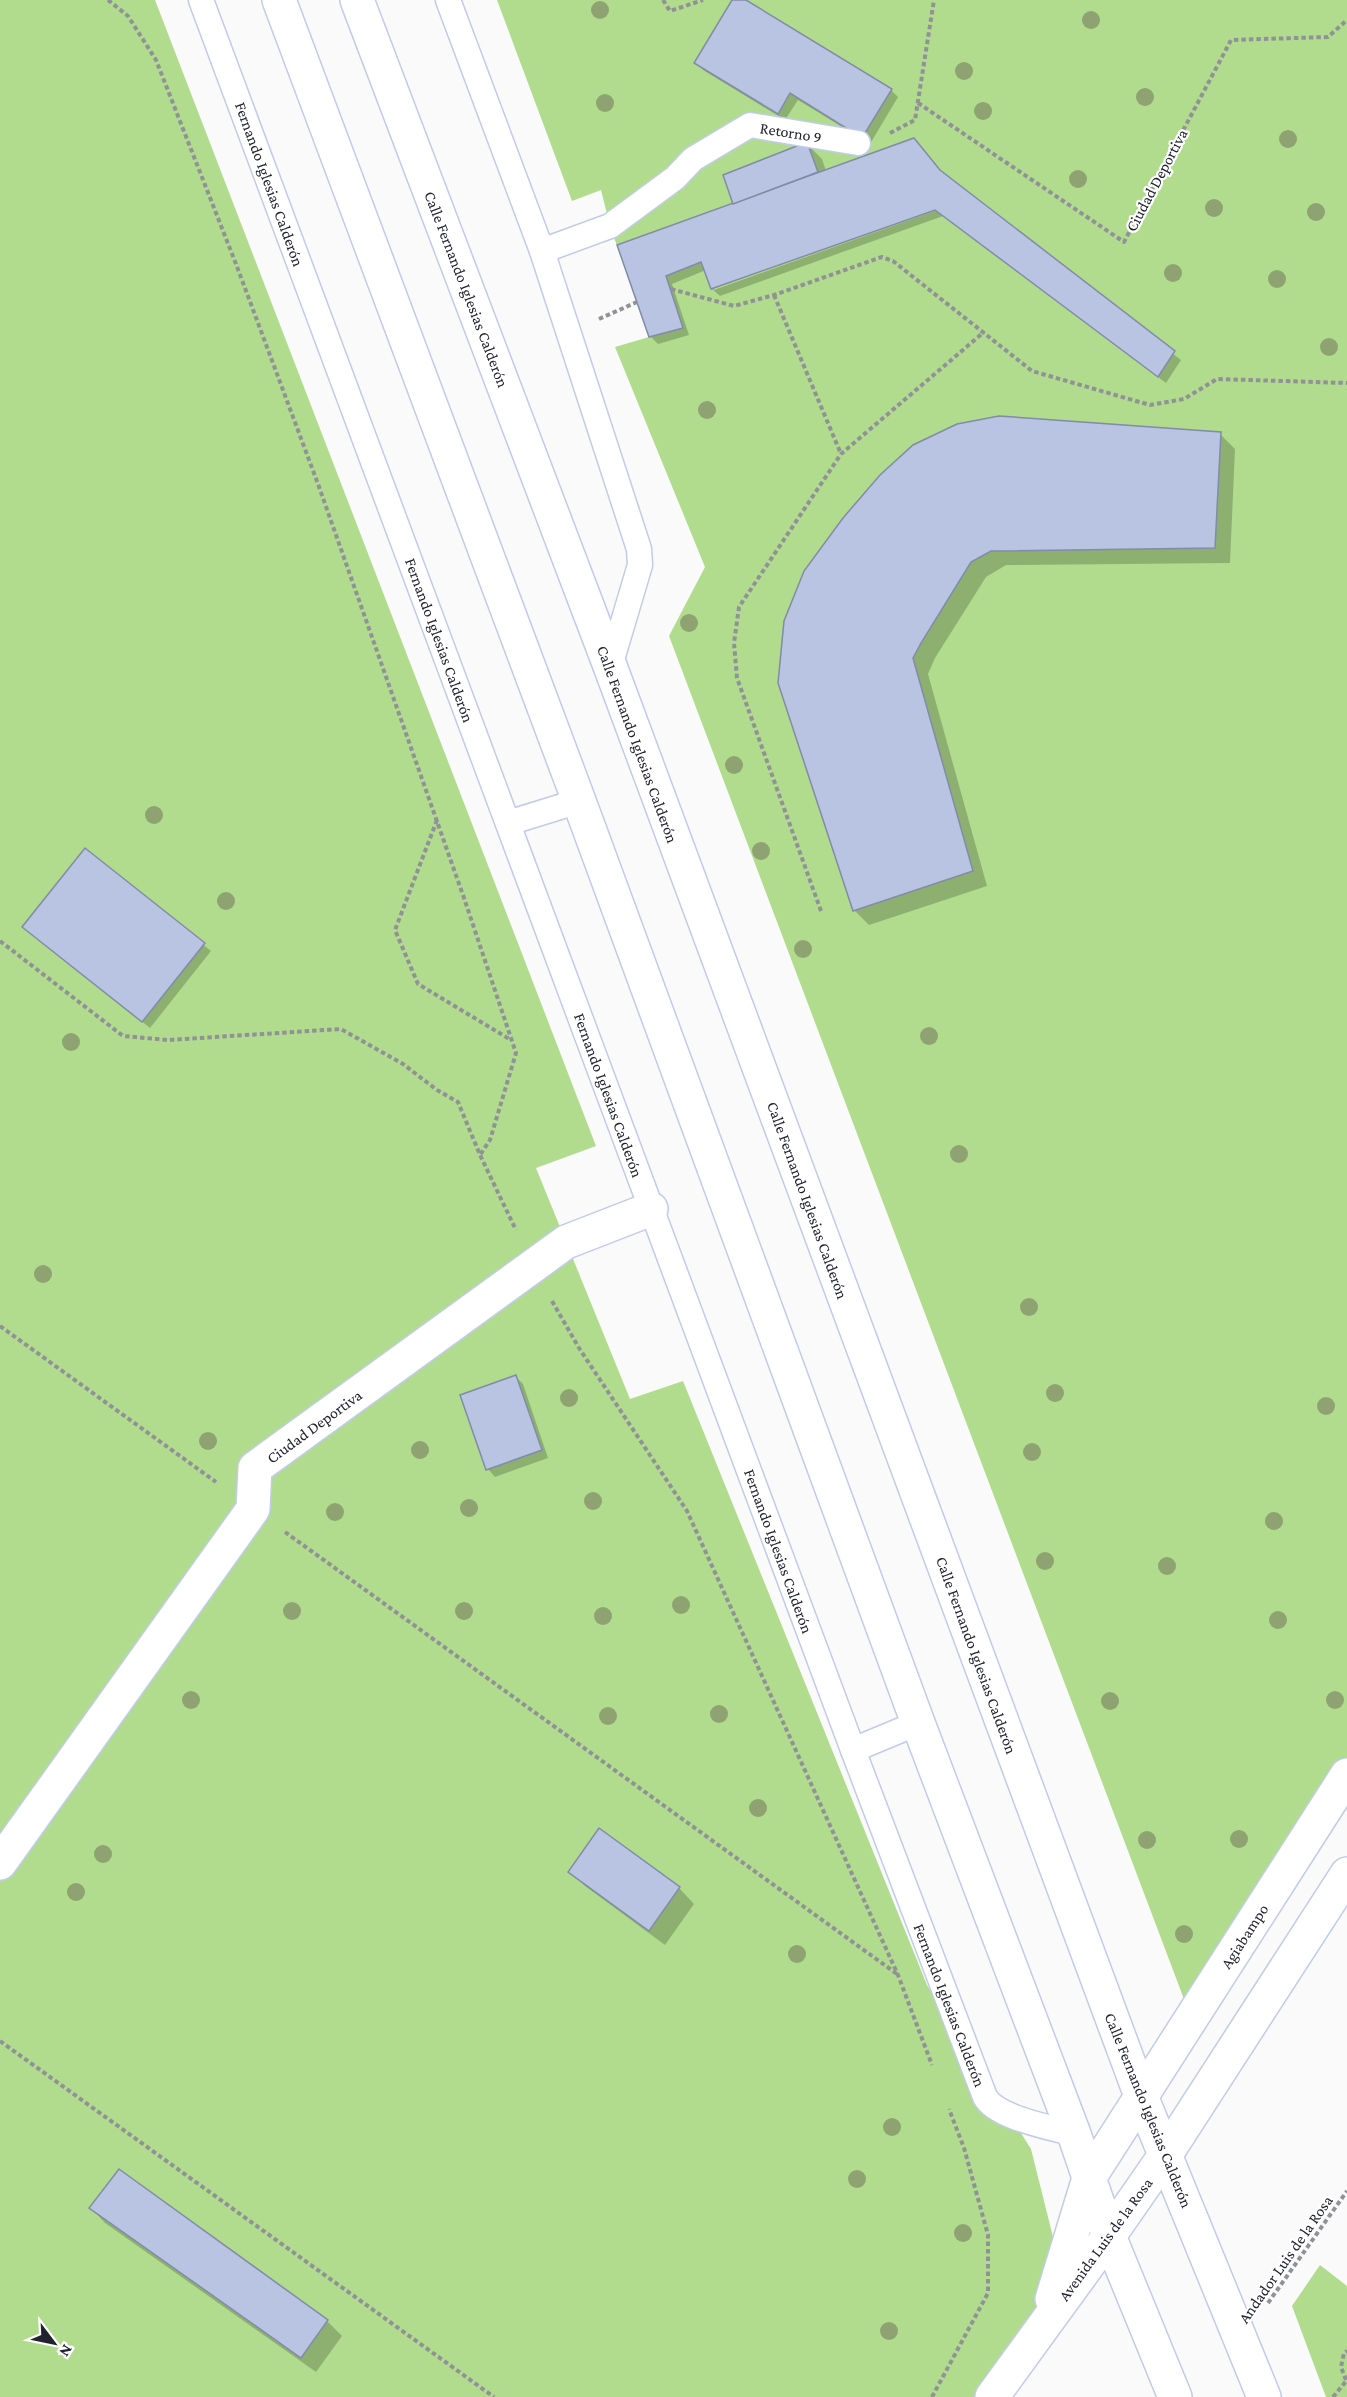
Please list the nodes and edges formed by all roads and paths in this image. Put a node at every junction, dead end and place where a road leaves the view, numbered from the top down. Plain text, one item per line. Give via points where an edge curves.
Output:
1 (108, 0) edge
2 (201, 0) edge
3 (279, 0) edge
4 (357, 0) edge
5 (448, 0) edge
6 (663, 0) edge
7 (703, 0) edge
8 (934, 0) edge
9 (1347, 20) edge
10 (918, 103) junction
11 (858, 143) joint
12 (542, 251) junction
13 (671, 289) dead end
14 (774, 295) junction
15 (984, 332) junction
16 (1347, 383) edge
17 (841, 454) junction
18 (610, 666) junction
19 (579, 801) junction
20 (437, 820) junction
21 (508, 823) junction
22 (821, 911) dead end
23 (0, 941) edge
24 (512, 1040) junction
25 (480, 1155) junction
26 (651, 1209) junction
27 (533, 1267) junction
28 (0, 1326) edge
29 (253, 1509) junction
30 (918, 1723) junction
31 (853, 1750) junction
32 (1347, 1775) edge
33 (0, 1863) edge
34 (1347, 1874) edge
35 (898, 1975) junction
36 (0, 2041) edge
37 (935, 2072) dead end
38 (1141, 2096) junction
39 (948, 2105) dead end
40 (1074, 2134) junction
41 (1166, 2154) junction
42 (1089, 2178) junction
43 (1347, 2191) edge
44 (1109, 2236) junction
45 (1044, 2324) junction
46 (1242, 2340) junction
47 (1347, 2351) edge
48 (1347, 2380) edge
49 (494, 2397) edge
50 (932, 2397) edge
51 (992, 2397) edge
52 (1175, 2397) edge
53 (1264, 2397) edge
54 (1333, 2397) edge

1 - 20 path via 128,16 156,60 318,484
2 - 21 lane, Fernando Iglesias Calderón
3 - 19 street
4 - 18 street, Calle Fernando Iglesias Calderón
5 - 12 lane
6 - 7 path via 670,11
8 - 10 path
9 - 10 path, Ciudad Deportiva via 1328,37 1231,40 1124,242
10 - 11 path via 915,120 876,140
11 - 12 lane, Retorno 9 via 750,125 693,159 675,178 610,226
12 - 18 lane via 641,557
13 - 14 path via 734,306
14 - 15 path via 882,257 893,261
14 - 17 path
15 - 16 path via 1032,370 1150,405 1184,399 1217,379
15 - 17 path
17 - 22 path via 739,607 734,643 737,678
18 - 38 street, Calle Fernando Iglesias Calderón
19 - 21 lane
19 - 30 street
20 - 24 path
20 - 24 path via 394,930 418,984
21 - 26 lane, Fernando Iglesias Calderón
23 - 25 path via 123,1036 168,1040 341,1029 458,1102
24 - 25 path via 516,1053 490,1140
25 - 27 path
26 - 27 street, Ciudad Deportiva via 566,1242
26 - 31 lane, Fernando Iglesias Calderón
27 - 29 street, Ciudad Deportiva via 255,1468
27 - 35 path via 579,1348 687,1511
28 - 29 path
29 - 33 street
29 - 35 path
30 - 31 lane
30 - 40 street
31 - 40 lane, Fernando Iglesias Calderón via 985,2097 1001,2112
32 - 38 street, Agiabampo
34 - 41 street
35 - 37 path
36 - 49 path
38 - 41 street, Calle Fernando Iglesias Calderón
38 - 42 street, Avenida Luis de la Rosa
39 - 50 path via 988,2235 988,2293
40 - 42 street
41 - 44 street, Avenida Luis de la Rosa
41 - 46 street, Calle Fernando Iglesias Calderón
42 - 44 street
42 - 45 street, Avenida Luis de la Rosa
43 - 46 path, Andador Luis de la Rosa
44 - 45 street, Avenida Luis de la Rosa
44 - 52 street
45 - 51 street, Avenida Luis de la Rosa
46 - 53 street, Calle Fernando Iglesias Calderón
47 - 48 path via 1341,2367
48 - 54 path

